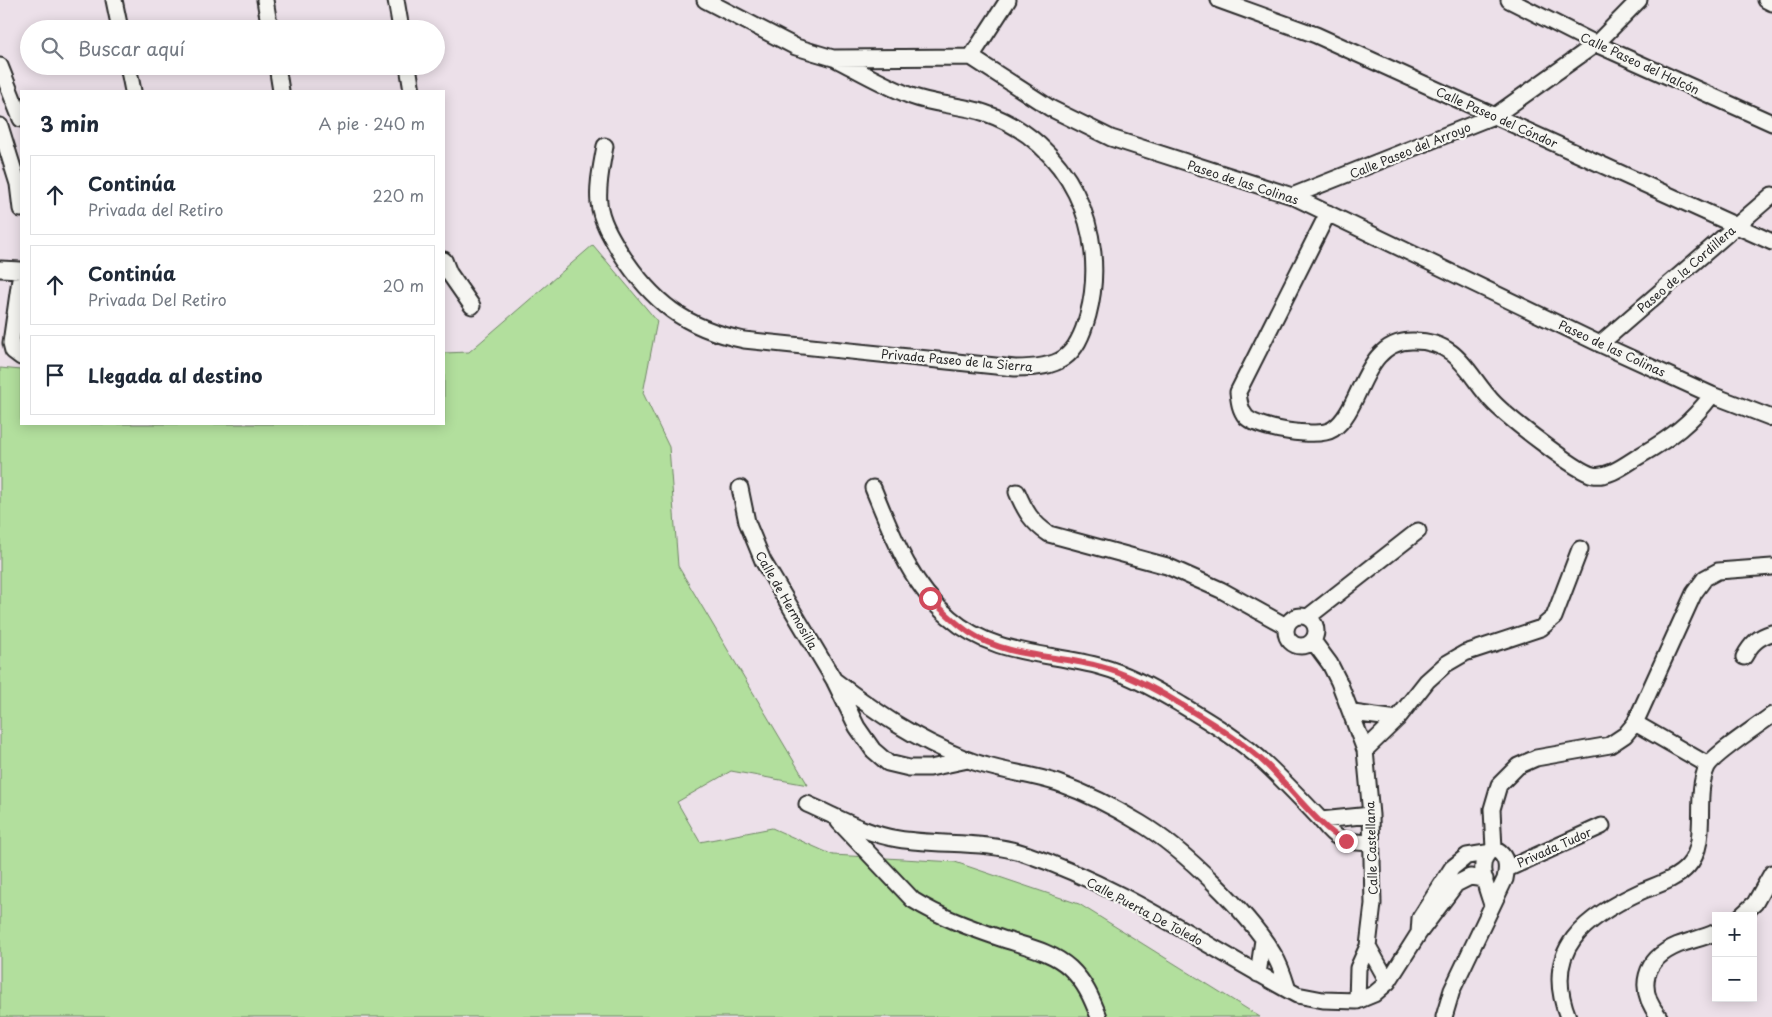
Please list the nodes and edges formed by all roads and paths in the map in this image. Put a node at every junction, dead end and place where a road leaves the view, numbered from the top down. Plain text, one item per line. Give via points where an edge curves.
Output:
1 (114, 0) edge
2 (265, 0) edge
3 (396, 0) edge
4 (705, 0) edge
5 (1008, 0) edge
6 (1219, 0) edge
7 (1509, 0) edge
8 (1638, 0) edge
9 (1766, 0) edge
10 (1772, 3) edge
11 (118, 20) edge
12 (268, 20) edge
13 (399, 20) edge
14 (1596, 44) junction
15 (971, 57) junction
16 (833, 58) junction
17 (0, 66) edge
18 (130, 75) edge
19 (278, 75) edge
20 (409, 75) edge
21 (133, 90) edge
22 (281, 90) edge
23 (412, 90) edge
24 (1496, 115) junction
25 (20, 116) edge
26 (1772, 123) edge
27 (0, 126) edge
28 (605, 146) dead end
29 (1772, 195) edge
30 (1292, 196) junction
31 (20, 201) edge
32 (1328, 212) junction
33 (1735, 226) junction
34 (1772, 242) edge
35 (445, 262) edge
36 (0, 269) edge
37 (20, 271) edge
38 (20, 278) edge
39 (472, 306) dead end
40 (1600, 344) junction
41 (20, 355) edge
42 (1712, 395) junction
43 (1772, 418) edge
44 (740, 488) dead end
45 (873, 488) dead end
46 (1017, 492) dead end
47 (1418, 531) dead end
48 (1580, 549) dead end
49 (1772, 567) edge
50 (1308, 617) junction
51 (1286, 626) junction
52 (1772, 632) edge
53 (1312, 641) junction
54 (1744, 657) dead end
55 (834, 680) junction
56 (1353, 713) junction
57 (1772, 715) edge
58 (1397, 719) junction
59 (1635, 723) junction
60 (1365, 750) junction
61 (968, 760) junction
62 (1708, 765) junction
63 (807, 804) dead end
64 (832, 815) junction
65 (1371, 815) junction
66 (1321, 820) junction
67 (1602, 826) dead end
68 (1372, 843) junction
69 (1490, 851) junction
70 (1507, 869) junction
71 (1772, 873) edge
72 (1485, 879) junction
73 (1492, 905) junction
74 (1745, 912) edge
75 (1419, 933) junction
76 (1712, 933) edge
77 (1263, 940) junction
78 (1368, 946) junction
79 (1258, 974) junction
80 (1388, 982) junction
81 (1288, 990) junction
82 (1357, 1001) junction
83 (1099, 1017) edge
84 (1444, 1017) edge
85 (1568, 1017) edge
86 (1659, 1017) edge

1 - 11 street
2 - 12 street
3 - 13 street
4 - 16 street via 796,47
5 - 15 street
6 - 24 street, Calle Paseo del Cóndor via 1316,35
7 - 14 street, Calle Paseo del Halcón
8 - 14 street, Calle Paseo del Arroyo
9 - 10 street
14 - 24 street, Calle Paseo del Arroyo
14 - 26 street, Calle Paseo del Halcón
15 - 16 street
15 - 30 street, Paseo de las Colinas via 1050,108 1110,138
16 - 28 street, Privada Paseo de la Sierra via 913,97 985,113 1014,126 1041,145 1058,163 1081,204 1090,232 1095,267 1085,326 1076,348 1068,355 1056,363 1015,368 744,340 721,336 691,323 669,310 648,290 610,236 599,202
17 - 25 street
18 - 21 street
19 - 22 street
20 - 23 street
24 - 30 street, Calle Paseo del Arroyo
24 - 33 street, Calle Paseo del Cóndor
27 - 31 street
29 - 33 street, Paseo de la Cordillera
30 - 32 street, Paseo de las Colinas
32 - 40 street, Paseo de las Colinas
32 - 42 street via 1238,392 1239,403 1254,423 1320,434 1331,430 1340,423 1371,366 1383,352 1412,340 1431,343 1454,354 1469,368 1495,404 1565,460 1594,475 1612,472 1669,439 1695,418
33 - 34 street, Calle Paseo del Cóndor
33 - 40 street, Paseo de la Cordillera
35 - 39 street
36 - 37 street
38 - 41 street via 11,343 13,351
40 - 42 street, Paseo de las Colinas
42 - 43 street, Paseo de las Colinas
44 - 55 street, Calle de Hermosilla via 747,522 763,561
45 - 66 street via 908,567 930,598 970,633 992,644 1027,654 1102,667 1179,704 1246,746
46 - 51 street via 1033,522 1049,534 1167,566 1221,590
47 - 50 street
48 - 58 street via 1554,616 1541,628 1465,653 1446,664 1427,681
49 - 59 street via 1718,571 1705,578 1694,593
50 - 51 street via 1293,618
50 - 53 street via 1316,626
51 - 53 street via 1286,637 1294,645 1304,646
52 - 54 street via 1758,638
53 - 56 street, Calle Castellana via 1330,664
55 - 61 street, Calle de Hermosilla via 901,729
55 - 61 street, Calle de Hermosilla via 866,741 888,763 930,768
56 - 58 street
56 - 60 street, Calle Castellana
57 - 62 street
58 - 60 street
59 - 62 street
59 - 69 street via 1610,745 1536,758 1518,766 1499,785 1492,809
60 - 65 street, Calle Castellana
61 - 77 street via 1057,783 1141,823 1197,868
62 - 85 street via 1699,802 1698,850 1688,866 1674,876 1608,907 1583,926 1565,952 1559,978
63 - 64 street, Calle Puerta De Toledo
64 - 79 street, Calle Puerta De Toledo via 866,831 896,839 979,844 1025,854 1117,893
64 - 83 street via 913,900 944,917 1046,953 1071,968 1089,990
65 - 66 street
65 - 68 street, Calle Castellana
66 - 68 street via 1338,838
67 - 70 street, Privada Tudor
68 - 78 street, Calle Castellana via 1373,904
69 - 70 street via 1501,852
69 - 72 street via 1482,859
69 - 75 street, Calle Puerta De Toledo via 1467,856 1452,868 1420,918
70 - 73 street
71 - 74 street via 1755,903
72 - 73 street
72 - 75 street, Calle Puerta De Toledo via 1470,877 1456,884
73 - 84 street via 1452,990
75 - 80 street, Calle Puerta De Toledo
76 - 86 street via 1678,946 1651,966 1646,978 1646,991 1650,1006
77 - 79 street
77 - 81 street via 1281,967
78 - 80 street
78 - 82 street, Calle Castellana via 1358,968
79 - 81 street, Calle Puerta De Toledo
80 - 82 street, Calle Puerta De Toledo via 1374,994
81 - 82 street, Calle Puerta De Toledo via 1323,1000

